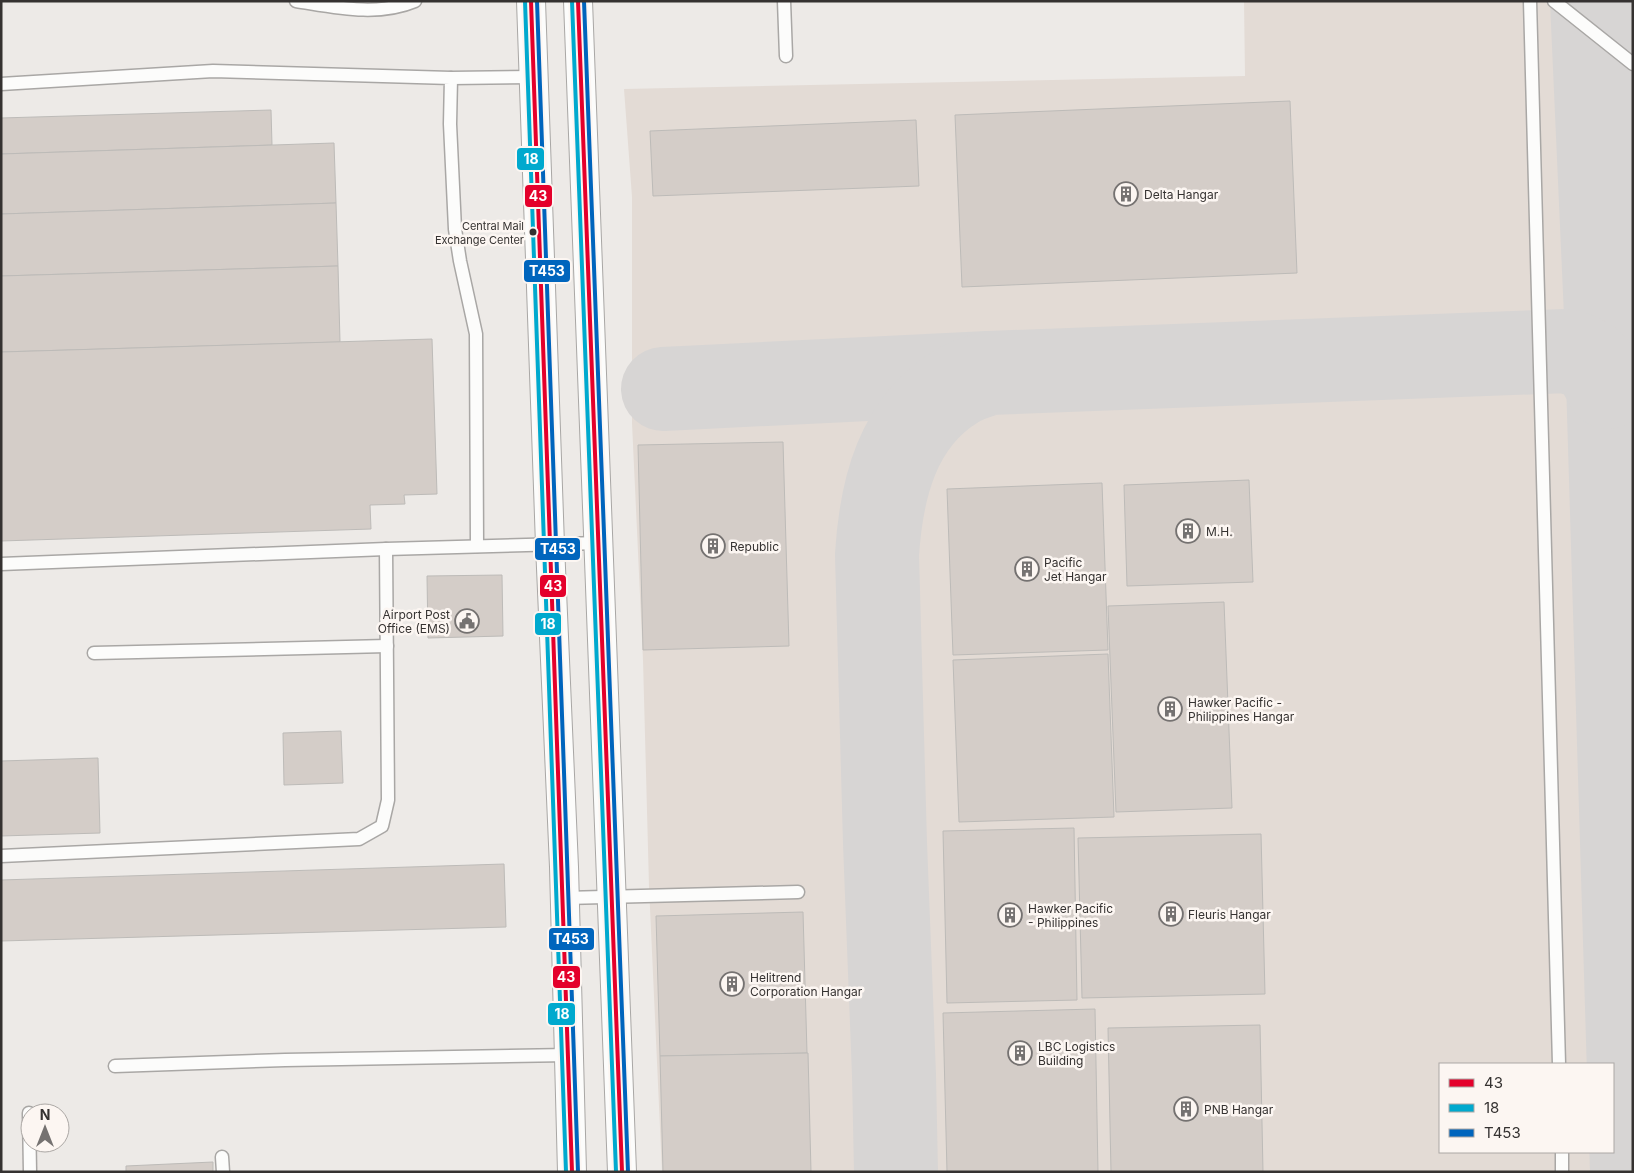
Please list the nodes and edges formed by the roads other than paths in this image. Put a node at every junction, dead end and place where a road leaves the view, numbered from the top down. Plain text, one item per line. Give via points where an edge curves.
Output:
1 (296, 1) edge
2 (415, 1) edge
3 (531, 1) edge
4 (578, 1) edge
5 (784, 1) edge
6 (1530, 1) edge
7 (1554, 1) edge
8 (786, 56) dead end
9 (1633, 64) edge
10 (534, 77) junction
11 (451, 78) junction
12 (1, 84) edge
13 (599, 543) junction
14 (550, 544) junction
15 (476, 546) junction
16 (386, 549) junction
17 (1, 564) edge
18 (387, 646) junction
19 (94, 653) dead end
20 (1, 856) edge
21 (798, 892) dead end
22 (611, 897) junction
23 (565, 898) junction
24 (569, 1055) junction
25 (1560, 1063) edge
26 (115, 1066) dead end
27 (30, 1153) edge
28 (1562, 1153) edge
29 (222, 1157) dead end
30 (30, 1172) edge
31 (223, 1172) edge
32 (572, 1172) edge
33 (622, 1172) edge
34 (1562, 1172) edge

1 - 2 lane via 378,10
3 - 10 main road
4 - 13 main road
5 - 8 lane
6 - 25 lane
7 - 9 lane
10 - 11 lane
10 - 14 main road
11 - 12 lane via 213,71
11 - 15 lane via 455,229 476,334
13 - 14 lane
13 - 22 main road
14 - 15 lane
14 - 23 main road
15 - 16 lane
16 - 17 lane
16 - 18 lane
18 - 19 lane
18 - 20 lane via 388,800 382,826 359,840
21 - 22 lane
22 - 23 lane
22 - 33 main road
23 - 24 main road
24 - 26 lane
24 - 32 main road
27 - 30 lane
28 - 34 lane
29 - 31 lane

